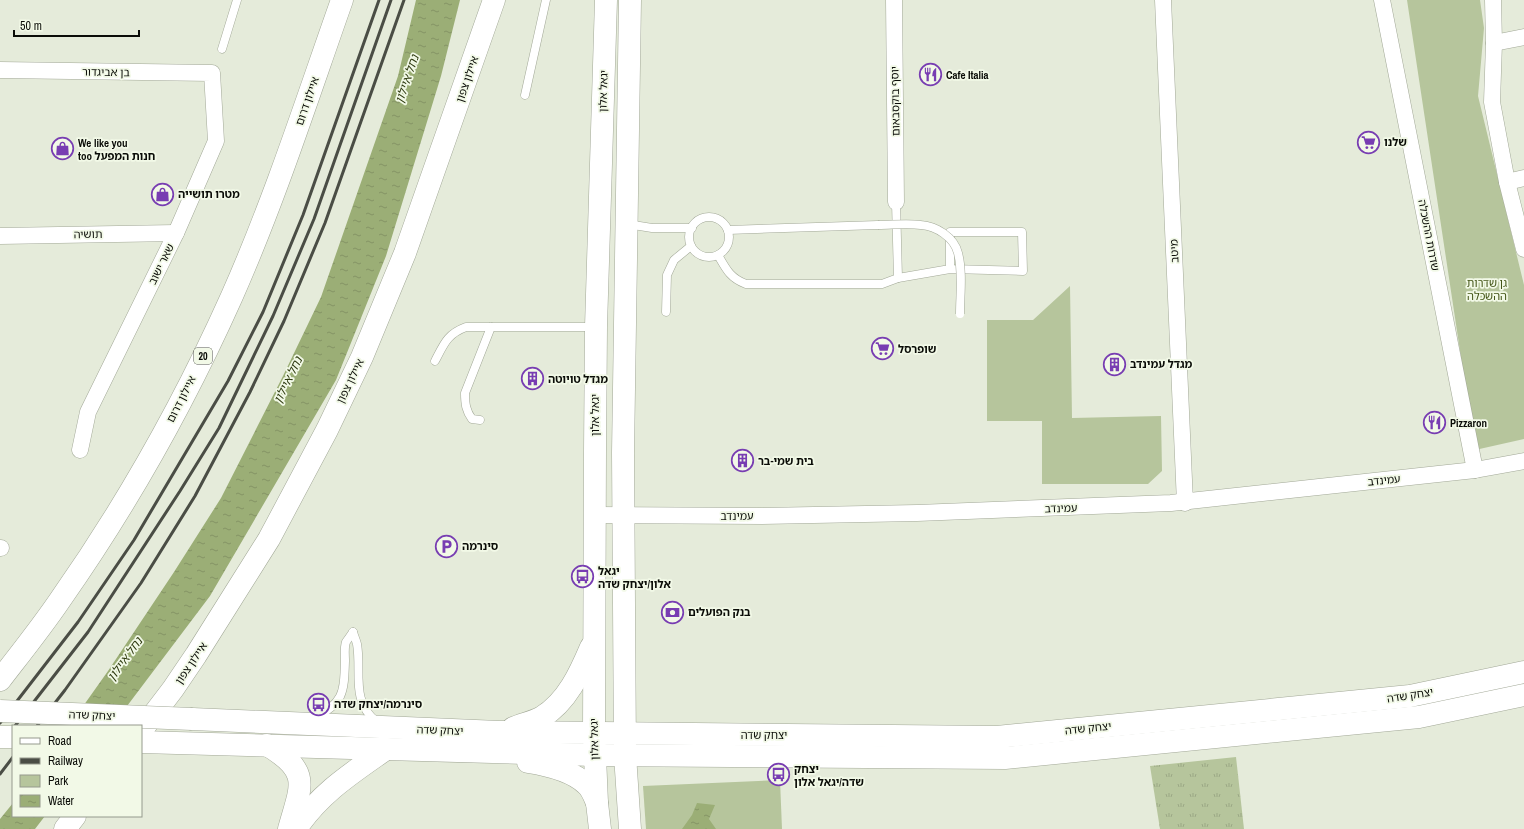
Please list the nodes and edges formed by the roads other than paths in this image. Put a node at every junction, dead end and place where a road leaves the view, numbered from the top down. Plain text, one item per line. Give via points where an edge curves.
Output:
1 (237, 0) edge
2 (342, 0) edge
3 (494, 0) edge
4 (546, 0) edge
5 (606, 0) edge
6 (630, 0) edge
7 (894, 0) edge
8 (1163, 0) edge
9 (1382, 0) edge
10 (1493, 0) edge
11 (1524, 37) edge
12 (1494, 44) junction
13 (222, 49) dead end
14 (0, 70) edge
15 (212, 74) joint
16 (525, 95) dead end
17 (1524, 178) edge
18 (1507, 182) junction
19 (896, 202) joint
20 (626, 224) junction
21 (692, 228) junction
22 (728, 230) junction
23 (176, 233) junction
24 (0, 236) edge
25 (691, 246) junction
26 (1524, 249) edge
27 (718, 255) junction
28 (950, 269) junction
29 (898, 278) junction
30 (666, 312) dead end
31 (960, 314) dead end
32 (491, 327) junction
33 (596, 327) junction
34 (434, 361) dead end
35 (480, 420) dead end
36 (80, 450) dead end
37 (1524, 461) edge
38 (1476, 470) junction
39 (1185, 503) junction
40 (595, 515) junction
41 (624, 517) junction
42 (594, 641) junction
43 (1524, 672) edge
44 (0, 680) edge
45 (1524, 695) edge
46 (0, 711) edge
47 (289, 723) junction
48 (386, 727) junction
49 (142, 730) edge
50 (499, 732) junction
51 (594, 733) junction
52 (0, 737) edge
53 (12, 737) edge
54 (142, 742) edge
55 (267, 745) junction
56 (625, 745) junction
57 (386, 749) junction
58 (463, 752) junction
59 (594, 755) junction
60 (597, 803) junction
61 (74, 817) edge
62 (65, 829) edge
63 (289, 829) edge
64 (296, 829) edge
65 (600, 829) edge
66 (630, 829) edge

1 - 13 lane
2 - 44 main road, איילון דרום / 20 via 271,202 231,297 188,387 145,466 92,553
3 - 49 main road, איילון צפון via 405,253 362,357 327,430 269,539 196,655
4 - 16 lane
5 - 33 main road, יגאל אלון
6 - 20 main road
7 - 19 street, יוסף בוקסבאום
8 - 39 street, מיטב
9 - 38 street, שדרות ההשכלה
10 - 12 street
11 - 12 street
12 - 18 street via 1492,102
14 - 15 street, בן אביגדור
15 - 23 street, שאר ישוב via 216,141
17 - 18 street
18 - 26 street
19 - 29 lane
20 - 21 lane via 652,228
20 - 41 main road
21 - 22 lane via 701,219 714,218
21 - 25 lane
22 - 27 lane via 727,247
22 - 31 lane, bridge via 922,224 934,227 952,241 958,252
23 - 24 street, תושיה
23 - 36 street, שאר ישוב via 88,412
25 - 27 lane via 700,255
25 - 30 lane via 674,260 667,275
27 - 29 lane via 728,272 736,280 746,284 882,284
28 - 28 lane via 1023,271 1022,232 950,232
28 - 29 lane
32 - 33 lane
32 - 34 lane via 466,327 456,331 447,339
32 - 35 lane via 465,393 467,413 472,419
33 - 40 main road, יגאל אלון
37 - 38 street, עמינדב
38 - 39 street, עמינדב
39 - 41 street, עמינדב via 901,513
40 - 41 street, עמינדב
40 - 42 main road, יגאל אלון
41 - 56 main road
42 - 50 main road via 575,681 554,707 531,722
42 - 51 main road, יגאל אלון
43 - 56 main road, יצחק שדה via 1410,696 997,737
45 - 56 main road, יצחק שדה via 1419,717 1005,758
46 - 47 main road, יצחק שדה, bridge
47 - 48 main road, יצחק שדה
47 - 48 lane via 324,713 341,696 344,687 346,643 353,632 357,644 358,680 364,709
48 - 50 main road, יצחק שדה
50 - 51 main road, יצחק שדה
51 - 56 main road, יצחק שדה
51 - 59 main road, יגאל אלון
52 - 53 main road, bridge
54 - 55 main road, יצחק שדה
55 - 57 main road, יצחק שדה
55 - 63 main road via 289,760 298,773 300,783
56 - 59 main road, יצחק שדה
56 - 66 main road
57 - 58 main road, יצחק שדה
57 - 64 main road via 329,790
58 - 59 main road, יצחק שדה
58 - 60 main road via 542,765 570,774 587,784
59 - 60 main road, יגאל אלון
60 - 65 main road, יגאל אלון
61 - 62 main road

